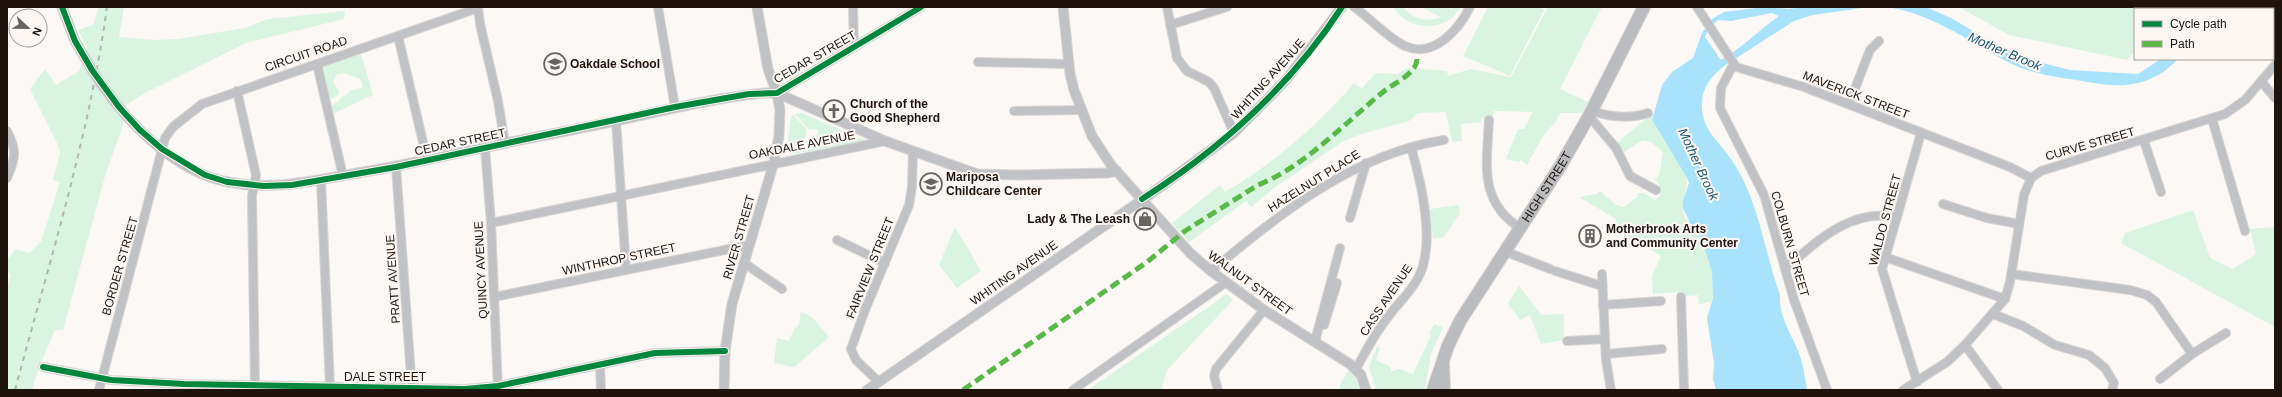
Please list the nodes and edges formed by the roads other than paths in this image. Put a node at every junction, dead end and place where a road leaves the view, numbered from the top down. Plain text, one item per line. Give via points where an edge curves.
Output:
1 (62, 7) edge
2 (658, 7) edge
3 (757, 7) edge
4 (853, 7) edge
5 (921, 7) edge
6 (1063, 7) edge
7 (1166, 7) edge
8 (1227, 7) edge
9 (1342, 7) edge
10 (1354, 7) edge
11 (1470, 7) edge
12 (1644, 7) edge
13 (1697, 7) edge
14 (473, 8) edge
15 (1170, 25) junction
16 (398, 36) junction
17 (1879, 42) dead end
18 (854, 47) junction
19 (978, 62) dead end
20 (317, 64) junction
21 (1069, 64) junction
22 (1733, 64) junction
23 (2275, 65) edge
24 (2261, 81) junction
25 (237, 91) junction
26 (777, 93) junction
27 (2275, 98) edge
28 (1849, 104) junction
29 (675, 107) junction
30 (1081, 110) junction
31 (1014, 111) dead end
32 (1648, 113) dead end
33 (1590, 114) junction
34 (2212, 119) junction
35 (1489, 120) dead end
36 (616, 121) junction
37 (7, 131) edge
38 (1234, 133) junction
39 (1921, 133) junction
40 (1444, 140) dead end
41 (885, 141) junction
42 (2144, 141) junction
43 (505, 144) junction
44 (1411, 147) junction
45 (485, 148) junction
46 (162, 149) junction
47 (913, 152) junction
48 (427, 160) junction
49 (774, 162) junction
50 (1366, 163) junction
51 (396, 167) junction
52 (1116, 171) junction
53 (343, 176) junction
54 (7, 178) edge
55 (2031, 178) junction
56 (321, 180) junction
57 (255, 186) junction
58 (1656, 190) dead end
59 (2161, 192) dead end
60 (622, 195) junction
61 (1142, 199) junction
62 (1943, 204) dead end
63 (1898, 217) junction
64 (1350, 218) dead end
65 (491, 223) junction
66 (2019, 224) junction
67 (1520, 228) junction
68 (2245, 231) dead end
69 (837, 240) dead end
70 (749, 245) junction
71 (1340, 248) dead end
72 (1504, 251) junction
73 (1885, 256) junction
74 (744, 263) junction
75 (885, 263) junction
76 (626, 268) junction
77 (1785, 270) junction
78 (1211, 271) junction
79 (1602, 274) dead end
80 (2011, 274) junction
81 (1225, 282) junction
82 (1337, 283) dead end
83 (1602, 286) junction
84 (782, 289) dead end
85 (494, 297) junction
86 (1681, 297) dead end
87 (2005, 299) junction
88 (1661, 301) dead end
89 (1603, 304) junction
90 (1264, 310) junction
91 (1994, 314) junction
92 (2226, 333) dead end
93 (1605, 339) junction
94 (1567, 341) dead end
95 (1317, 342) junction
96 (1965, 345) junction
97 (1662, 349) dead end
98 (725, 351) junction
99 (1606, 354) junction
100 (2192, 354) junction
101 (1443, 363) junction
102 (600, 365) junction
103 (44, 367) dead end
104 (1356, 369) junction
105 (102, 378) junction
106 (2160, 379) dead end
107 (879, 382) junction
108 (1917, 382) junction
109 (255, 385) junction
110 (2113, 386) edge
111 (185, 387) edge
112 (287, 387) edge
113 (330, 387) junction
114 (498, 388) edge
115 (412, 389) edge
116 (99, 390) edge
117 (601, 390) edge
118 (724, 390) edge
119 (868, 390) edge
120 (1073, 390) edge
121 (1218, 390) edge
122 (1366, 390) edge
123 (1433, 390) edge
124 (1444, 390) edge
125 (1611, 390) edge
126 (1684, 390) edge
127 (1827, 390) edge
128 (1903, 390) edge
129 (1998, 390) edge
130 (2119, 390) edge

1 - 46 street, CEDAR STREET, bridge via 75,41 101,84 129,119
2 - 29 street
3 - 26 street, RIVER STREET via 768,69
4 - 18 street
5 - 18 street, CEDAR STREET
6 - 21 street, WALNUT STREET
7 - 15 street
8 - 15 street
9 - 38 street, WHITING AVENUE via 1286,80
10 - 11 street via 1400,43 1411,48 1438,43 1452,35
12 - 33 main road, HIGH STREET
13 - 22 street
14 - 16 street, CIRCUIT ROAD
14 - 43 street
15 - 38 street via 1181,63 1187,71 1209,82 1214,88
16 - 20 street, CIRCUIT ROAD
16 - 48 street
17 - 28 street via 1870,50
18 - 26 street, CEDAR STREET
19 - 21 street
20 - 25 street, CIRCUIT ROAD
20 - 53 street
21 - 30 street, WALNUT STREET
22 - 28 street, MAVERICK STREET
22 - 77 street, COLBURN STREET via 1721,88 1719,104 1764,195
23 - 24 street, CURVE STREET
24 - 27 street
24 - 34 street, CURVE STREET via 2238,106
25 - 46 street, CIRCUIT ROAD via 193,109 165,138
25 - 57 street via 255,169
26 - 29 street, CEDAR STREET via 749,94
26 - 41 street
26 - 49 street, RIVER STREET via 780,115
28 - 39 street, MAVERICK STREET
29 - 36 street, CEDAR STREET
30 - 31 street
30 - 52 street, WALNUT STREET via 1100,149
32 - 33 street via 1630,116
33 - 58 street via 1618,151 1630,176
33 - 67 main road, HIGH STREET
34 - 42 street, CURVE STREET
34 - 68 street
35 - 67 street via 1486,164 1490,192 1502,213
36 - 43 street, CEDAR STREET
36 - 60 street
37 - 54 street via 15,146
38 - 61 street, WHITING AVENUE
39 - 55 street, MAVERICK STREET via 2010,167
39 - 63 street, WALDO STREET
40 - 44 street, HAZELNUT PLACE
41 - 47 street
41 - 49 street, OAKDALE AVENUE
42 - 55 street, CURVE STREET via 2079,159
42 - 59 street
43 - 45 street, CEDAR STREET
44 - 50 street, HAZELNUT PLACE
44 - 104 street, CASS AVENUE via 1422,196 1426,236 1424,261 1416,282 1382,325
45 - 48 street, CEDAR STREET
45 - 65 street, QUINCY AVENUE
46 - 57 street, CEDAR STREET via 204,175
46 - 105 street, BORDER STREET via 145,222
47 - 52 street via 977,174 1108,174
47 - 75 street, FAIRVIEW STREET via 910,201
48 - 51 street, CEDAR STREET
49 - 60 street, OAKDALE AVENUE
49 - 70 street, RIVER STREET
50 - 64 street
50 - 78 street, HAZELNUT PLACE via 1334,180 1272,220
51 - 53 street, CEDAR STREET
51 - 115 street, PRATT AVENUE
52 - 61 street, WALNUT STREET
53 - 56 street, CEDAR STREET
55 - 66 street via 2024,195
56 - 57 street, CEDAR STREET via 292,185
56 - 113 street
57 - 109 street via 252,196
60 - 65 street, OAKDALE AVENUE
60 - 76 street
61 - 78 street, WALNUT STREET via 1182,245
61 - 107 street, WHITING AVENUE
62 - 66 street via 1987,218
63 - 73 street, WALDO STREET
63 - 77 street via 1868,218 1843,224 1823,236
65 - 85 street, QUINCY AVENUE
66 - 80 street
67 - 72 main road, HIGH STREET
69 - 75 street
70 - 74 street, RIVER STREET
70 - 76 street, WINTHROP STREET
71 - 95 street
72 - 83 street
72 - 101 main road, HIGH STREET via 1460,322
73 - 87 street
73 - 108 street, WALDO STREET via 1883,274
74 - 84 street
74 - 98 street, RIVER STREET via 732,304
75 - 107 street, FAIRVIEW STREET via 851,349 856,360
76 - 85 street, WINTHROP STREET
77 - 127 street, COLBURN STREET
78 - 81 street, WALNUT STREET
79 - 83 street
80 - 87 street
80 - 100 street via 2130,290 2147,295 2156,302
81 - 90 street, WALNUT STREET
81 - 120 street
82 - 95 street
83 - 89 street
85 - 114 street, QUINCY AVENUE
86 - 126 street
87 - 91 street
88 - 89 street
89 - 93 street
90 - 95 street, WALNUT STREET
90 - 121 street via 1216,370 1214,381
91 - 96 street
91 - 110 street via 2023,326 2055,344 2089,356 2105,368
92 - 100 street
93 - 94 street
93 - 99 street
95 - 104 street, WALNUT STREET
96 - 108 street
96 - 129 street
97 - 99 street
98 - 102 street, DALE STREET via 655,353
98 - 118 street, RIVER STREET
99 - 125 street
100 - 106 street
101 - 123 main road, HIGH STREET
101 - 124 main road, HIGH STREET
102 - 114 street, DALE STREET
102 - 117 street
103 - 105 street, DALE STREET
104 - 122 street
105 - 111 street, DALE STREET
105 - 116 street, BORDER STREET
107 - 119 street, WHITING AVENUE
108 - 128 street
109 - 111 street, DALE STREET
109 - 112 street, DALE STREET
110 - 130 street
112 - 113 street, DALE STREET
113 - 115 street, DALE STREET
114 - 115 street, DALE STREET

